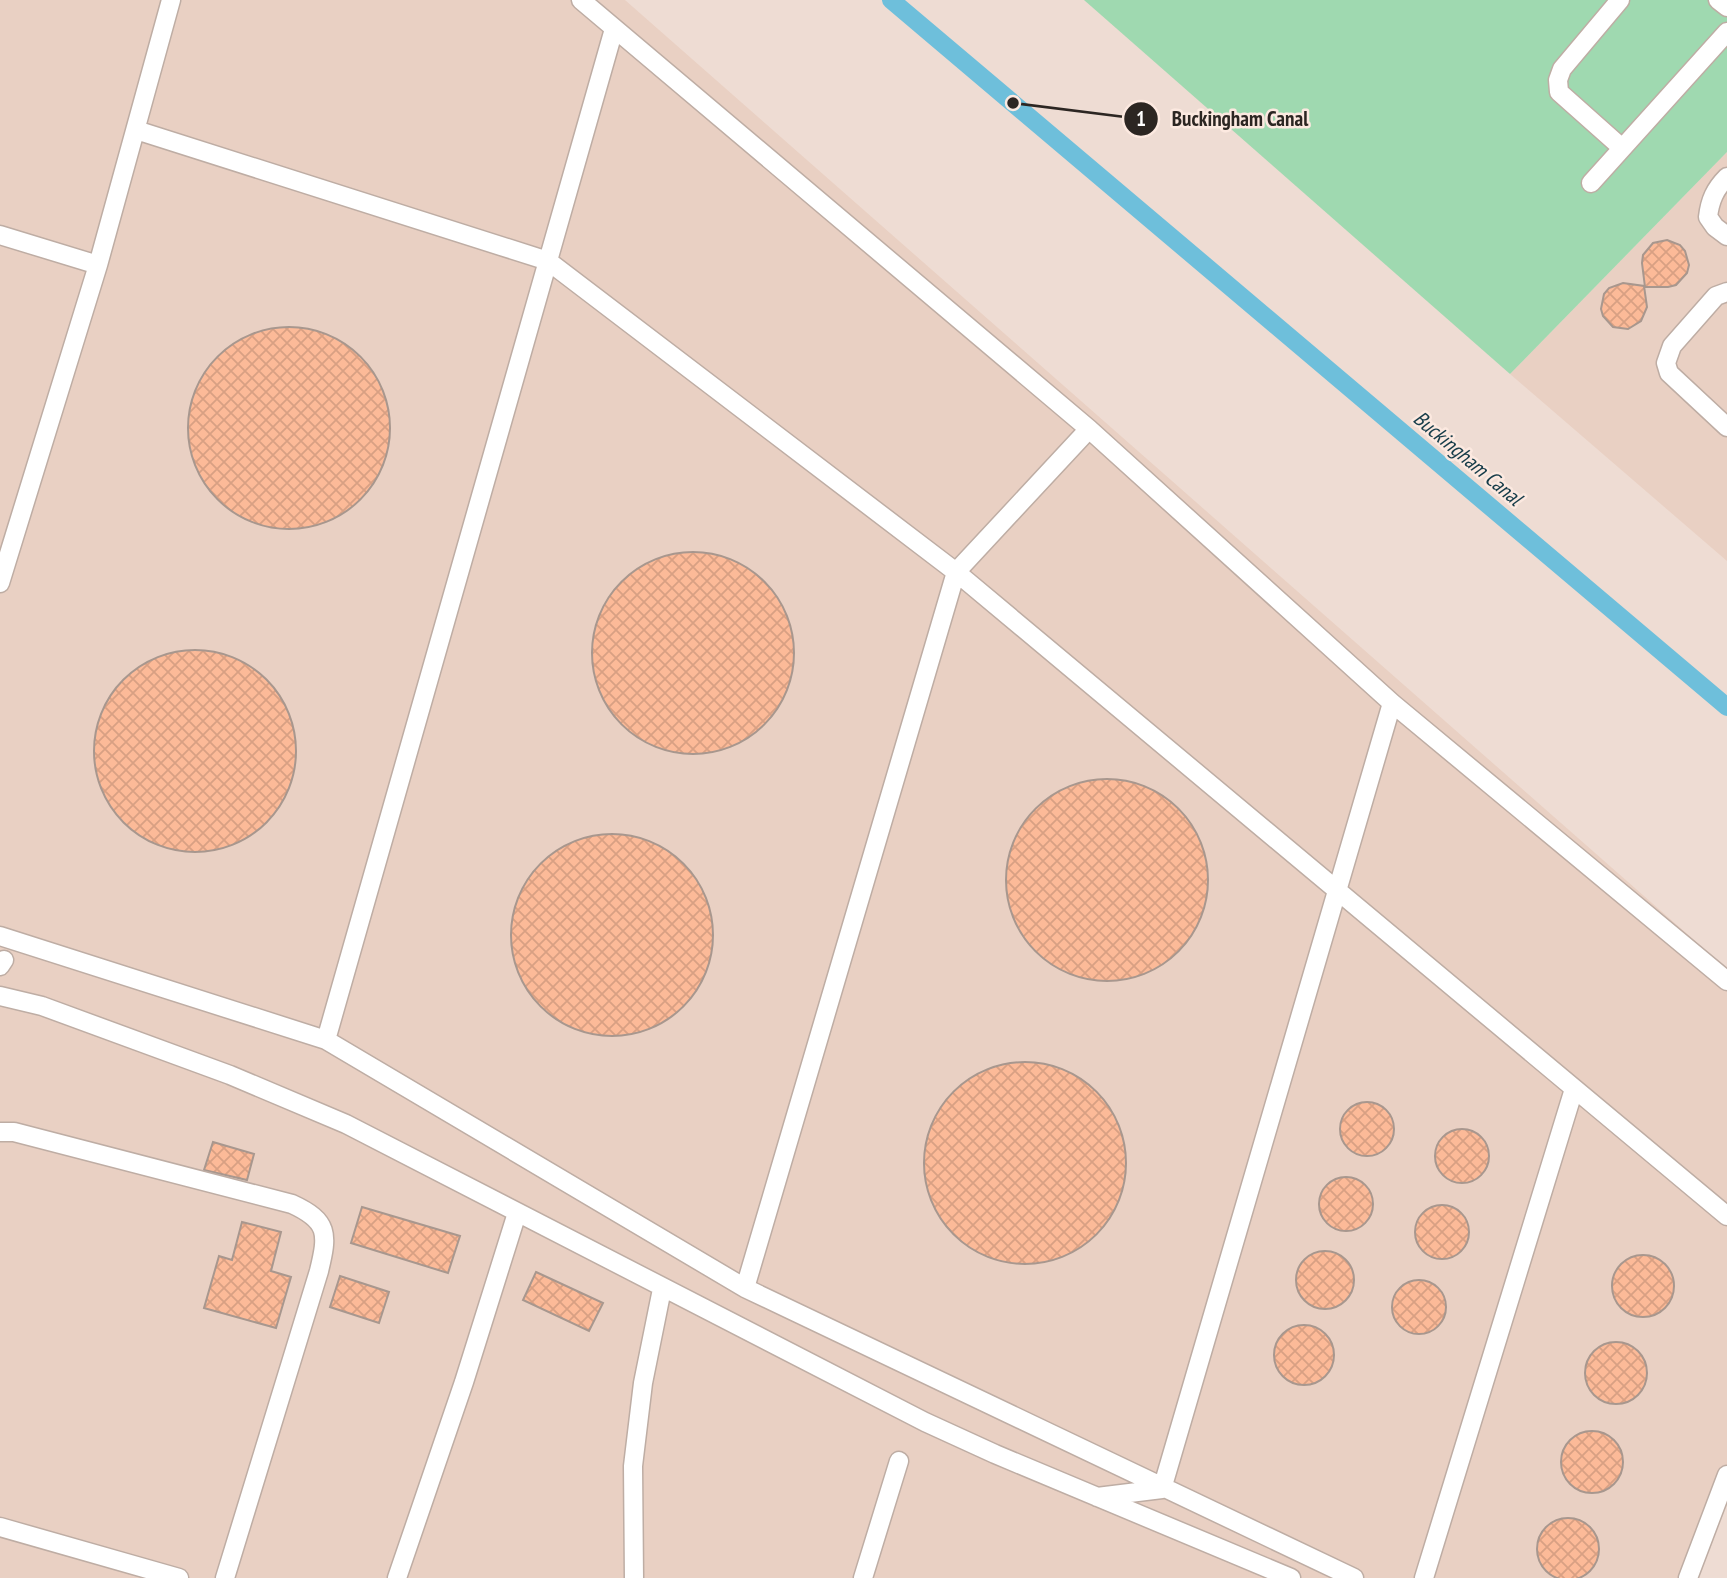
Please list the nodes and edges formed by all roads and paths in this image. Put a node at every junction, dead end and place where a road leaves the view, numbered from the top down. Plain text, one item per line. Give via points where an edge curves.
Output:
1 (171, 0) edge
2 (581, 0) edge
3 (1620, 0) edge
4 (1718, 0) edge
5 (1727, 7) edge
6 (614, 29) junction
7 (1727, 32) edge
8 (136, 130) junction
9 (1622, 148) junction
10 (1727, 177) edge
11 (1591, 183) dead end
12 (0, 235) edge
13 (1727, 236) edge
14 (548, 261) junction
15 (98, 265) junction
16 (1727, 292) edge
17 (1727, 427) edge
18 (1089, 429) junction
19 (956, 572) junction
20 (0, 583) edge
21 (1392, 703) junction
22 (1336, 889) junction
23 (0, 936) edge
24 (1727, 981) edge
25 (0, 996) edge
26 (326, 1040) junction
27 (1574, 1089) junction
28 (0, 1132) edge
29 (517, 1213) junction
30 (1727, 1216) edge
31 (745, 1288) junction
32 (663, 1289) junction
33 (899, 1461) dead end
34 (1727, 1475) edge
35 (1162, 1489) junction
36 (1097, 1497) junction
37 (0, 1527) edge
38 (178, 1578) edge
39 (225, 1578) edge
40 (397, 1578) edge
41 (634, 1578) edge
42 (863, 1578) edge
43 (1291, 1578) edge
44 (1354, 1578) edge
45 (1424, 1578) edge
46 (1688, 1578) edge

1 - 8 lane
2 - 6 lane
3 - 9 lane via 1562,69 1558,80 1559,92
4 - 5 lane
6 - 14 lane
6 - 18 lane
7 - 9 lane
8 - 14 lane
8 - 15 lane
9 - 11 lane
10 - 13 lane via 1713,195 1708,217
12 - 15 lane
14 - 19 lane
14 - 26 lane
15 - 20 lane
16 - 17 lane via 1716,296 1672,346 1666,363 1669,373
18 - 19 lane
18 - 21 lane
19 - 22 lane
19 - 31 lane
21 - 22 lane
21 - 24 lane
22 - 27 lane
22 - 35 lane
23 - 26 lane
25 - 29 lane via 42,1006 277,1093
26 - 31 lane
27 - 30 lane
27 - 45 lane
28 - 39 lane via 292,1204 318,1219 325,1231 319,1271
29 - 32 lane
29 - 40 lane
31 - 35 lane
32 - 36 lane via 925,1422
32 - 41 lane via 643,1383 633,1466
33 - 42 lane
34 - 46 lane
35 - 36 lane
35 - 44 lane
36 - 43 lane
37 - 38 lane

